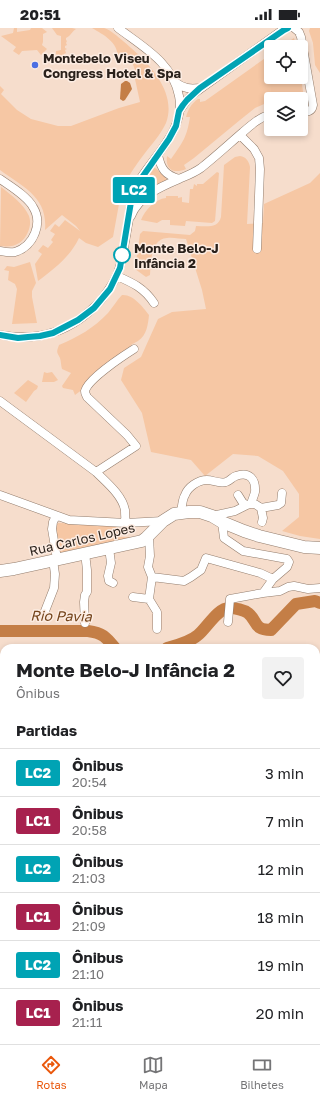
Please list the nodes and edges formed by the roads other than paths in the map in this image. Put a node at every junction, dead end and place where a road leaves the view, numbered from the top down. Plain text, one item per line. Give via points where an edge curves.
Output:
1 (118, 28) edge
2 (289, 28) edge
3 (301, 28) edge
4 (301, 37) junction
5 (175, 82) junction
6 (200, 88) junction
7 (178, 93) junction
8 (179, 111) junction
9 (308, 112) edge
10 (264, 116) edge
11 (240, 135) junction
12 (158, 155) junction
13 (0, 179) edge
14 (179, 179) junction
15 (128, 226) junction
16 (257, 249) dead end
17 (0, 252) edge
18 (117, 276) junction
19 (154, 303) dead end
20 (0, 335) edge
21 (134, 349) dead end
22 (0, 401) edge
23 (96, 472) junction
24 (282, 493) dead end
25 (0, 494) edge
26 (238, 495) dead end
27 (249, 504) junction
28 (261, 508) junction
29 (181, 513) junction
30 (56, 516) junction
31 (217, 519) junction
32 (163, 521) junction
33 (262, 522) dead end
34 (126, 523) junction
35 (149, 536) junction
36 (109, 548) junction
37 (320, 548) edge
38 (85, 553) junction
39 (55, 559) junction
40 (0, 571) edge
41 (152, 577) junction
42 (273, 579) junction
43 (113, 583) dead end
44 (320, 588) edge
45 (262, 593) junction
46 (133, 597) dead end
47 (149, 599) junction
48 (45, 611) dead end
49 (228, 622) dead end
50 (85, 623) dead end
51 (157, 629) dead end

1 - 5 street via 164,65
2 - 4 street via 299,32
2 - 6 street
3 - 4 street
4 - 9 street via 313,105
5 - 6 street via 183,88
5 - 7 street
6 - 7 street
6 - 8 street
7 - 8 street
8 - 12 street via 176,126
10 - 11 street
11 - 14 street via 200,169
11 - 16 street via 259,158
12 - 14 street via 166,174
12 - 15 street via 136,186
13 - 17 street via 33,207 38,226 27,245 16,252
14 - 15 street via 149,194 140,202
15 - 18 street
18 - 19 street via 143,289
18 - 20 street via 94,308 64,328 40,336 18,338
21 - 23 street via 102,372 86,390 87,397 136,446
22 - 23 street
23 - 34 street via 120,498 125,509
24 - 28 street via 281,503
25 - 30 street
26 - 27 street via 243,503
27 - 28 street
27 - 29 street via 255,492 253,480 247,474 226,482 198,482 185,495
27 - 31 street
28 - 33 street
29 - 31 street via 200,512
29 - 32 street
30 - 34 street via 69,520
30 - 39 street via 52,528
31 - 37 street via 244,531 304,547
31 - 42 street via 224,538 243,550 287,559 287,568
32 - 34 street
32 - 35 street, Rua Carlos Lopes
35 - 36 street, Rua Carlos Lopes
35 - 41 street via 148,567
36 - 38 street, Rua Carlos Lopes
36 - 43 street via 111,562 108,576 109,581
38 - 39 street, Rua Carlos Lopes
38 - 50 street
39 - 40 street, Rua Carlos Lopes
39 - 48 street via 54,588
41 - 42 street via 184,580 201,570 206,558
41 - 47 street
42 - 45 street
44 - 45 street via 308,590 294,586
45 - 49 street via 230,599
46 - 47 street
47 - 51 street via 157,612

